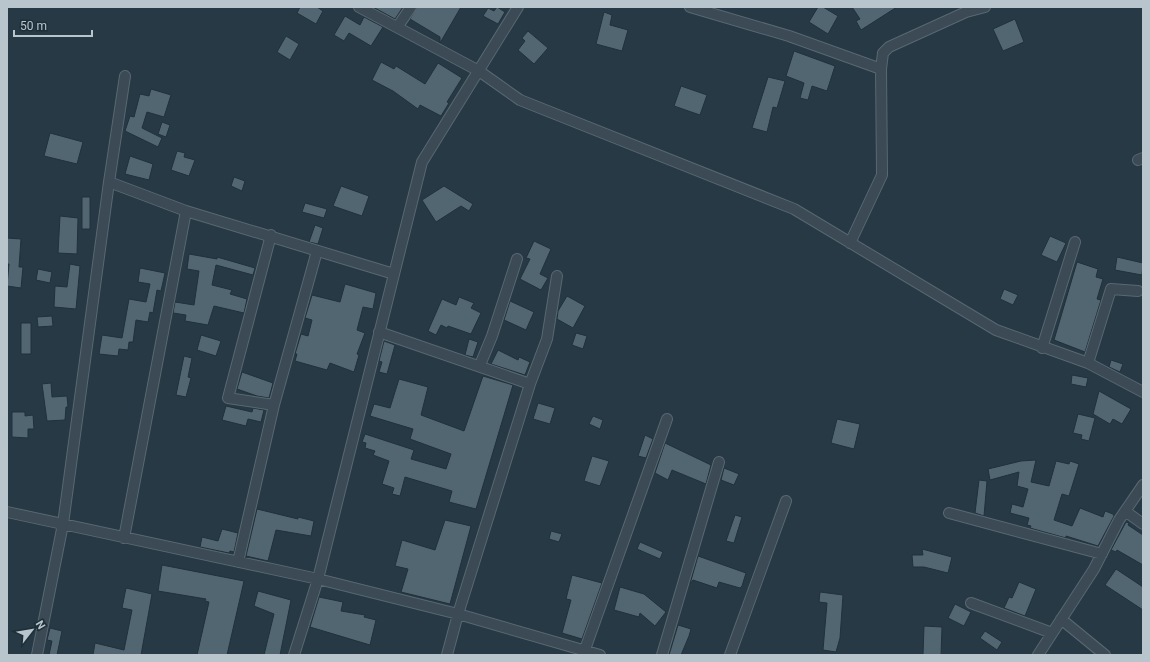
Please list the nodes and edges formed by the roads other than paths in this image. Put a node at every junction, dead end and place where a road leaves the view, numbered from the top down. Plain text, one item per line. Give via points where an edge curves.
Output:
1 (359, 7) edge
2 (410, 7) edge
3 (518, 7) edge
4 (690, 7) edge
5 (985, 7) edge
6 (398, 26) junction
7 (881, 69) junction
8 (479, 71) junction
9 (125, 76) dead end
10 (109, 182) junction
11 (186, 211) junction
12 (271, 235) junction
13 (1076, 242) dead end
14 (850, 243) junction
15 (317, 251) junction
16 (517, 259) dead end
17 (394, 274) junction
18 (557, 276) dead end
19 (1138, 291) dead end
20 (379, 332) junction
21 (1042, 348) junction
22 (1088, 363) junction
23 (480, 365) junction
24 (530, 384) junction
25 (1143, 392) edge
26 (274, 406) junction
27 (667, 419) dead end
28 (719, 462) dead end
29 (1143, 485) edge
30 (786, 501) dead end
31 (1125, 511) junction
32 (7, 512) edge
33 (950, 513) dead end
34 (63, 524) junction
35 (1143, 524) edge
36 (124, 538) junction
37 (1102, 554) junction
38 (238, 562) junction
39 (318, 579) junction
40 (971, 603) dead end
41 (458, 614) junction
42 (1062, 619) junction
43 (1052, 633) junction
44 (584, 653) edge
45 (37, 655) edge
46 (294, 655) edge
47 (447, 655) edge
48 (600, 655) edge
49 (662, 655) edge
50 (730, 655) edge
51 (1038, 655) edge
52 (1105, 655) edge

1 - 6 street
2 - 6 street
3 - 8 street
4 - 7 street via 789,36
5 - 7 street via 966,12 889,47 883,53
6 - 8 street
7 - 14 street via 882,175
8 - 14 street via 520,100 794,208
8 - 17 street via 422,162
9 - 10 street
10 - 11 street
10 - 34 street
11 - 12 street
11 - 36 street
12 - 15 street
12 - 26 street via 228,398
13 - 21 street
14 - 21 street via 996,330
15 - 17 street
15 - 26 street
16 - 23 street
17 - 20 street
18 - 24 street via 547,339
19 - 22 street via 1111,289
20 - 23 street
20 - 39 street
21 - 22 street
22 - 25 street
23 - 24 street
24 - 41 street
26 - 38 street
27 - 44 street
28 - 49 street
29 - 31 street
30 - 50 street
31 - 35 street
31 - 37 street
32 - 34 street
33 - 37 street
34 - 36 street
34 - 45 street
36 - 38 street
37 - 42 street
38 - 39 street
39 - 41 street
39 - 46 street
40 - 43 street
41 - 44 street
41 - 47 street
42 - 43 street
42 - 52 street
43 - 51 street
44 - 48 street

